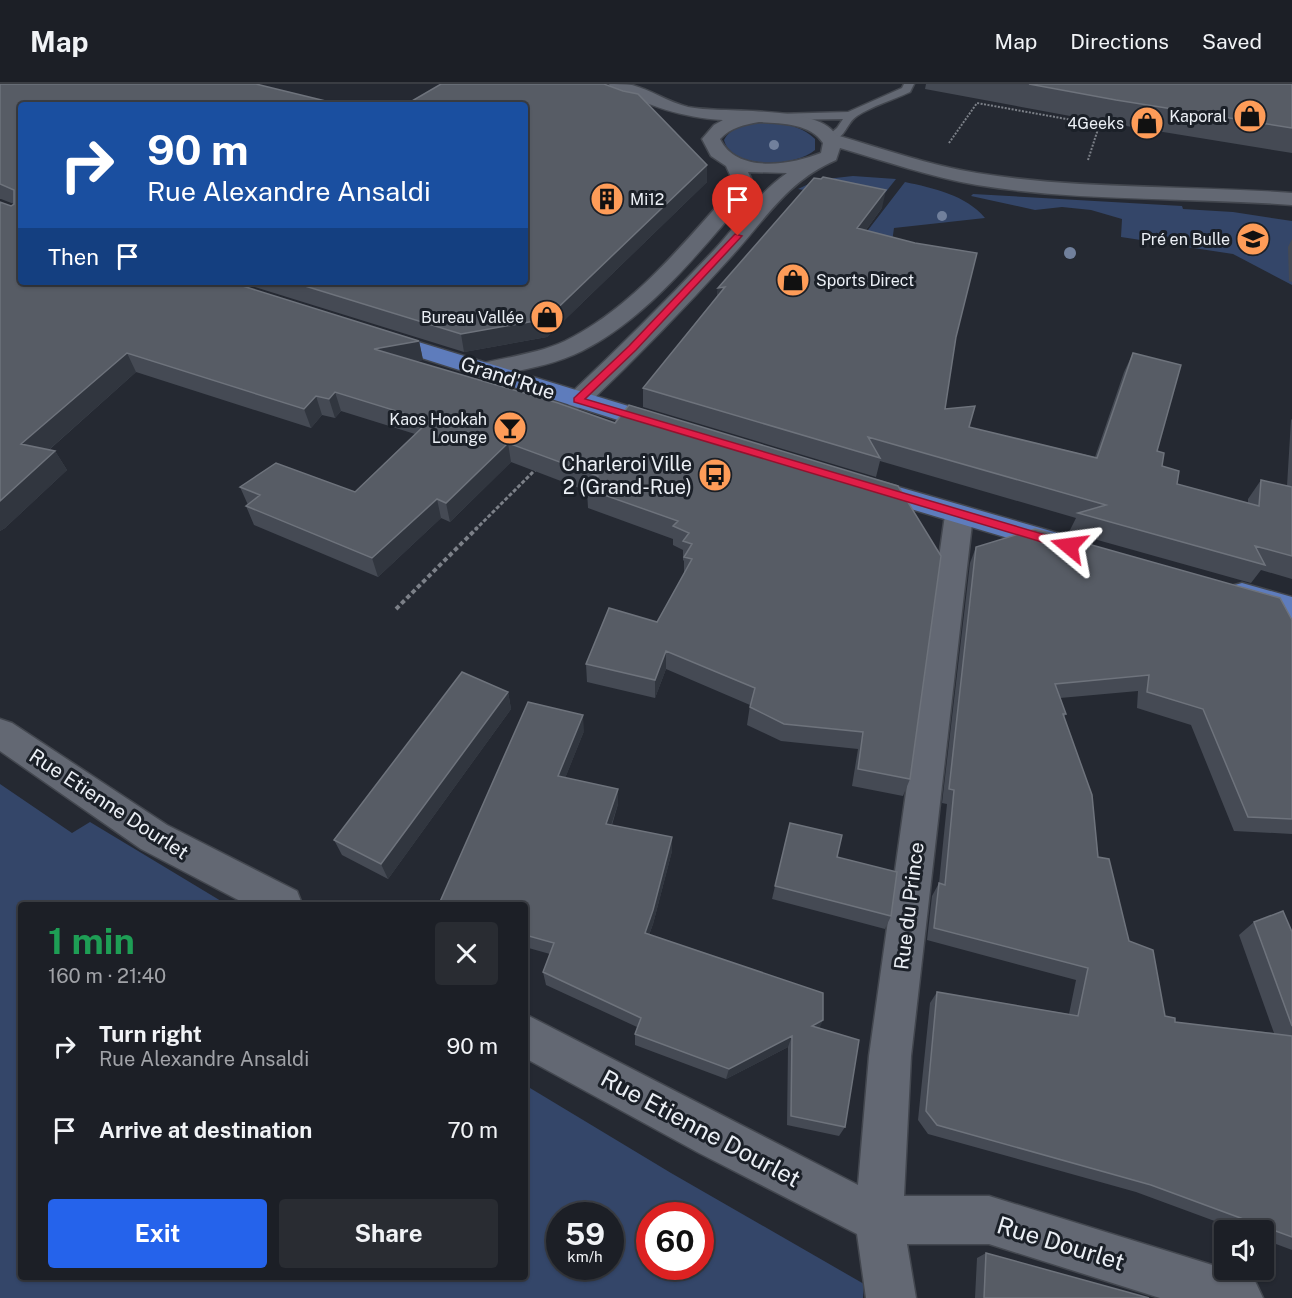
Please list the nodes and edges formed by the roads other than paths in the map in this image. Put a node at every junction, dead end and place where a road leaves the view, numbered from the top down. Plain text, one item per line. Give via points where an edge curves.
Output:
1 (617, 84) edge
2 (909, 84) edge
3 (850, 115) junction
4 (758, 117) junction
5 (777, 117) junction
6 (824, 153) junction
7 (734, 163) junction
8 (1292, 199) edge
9 (1292, 207) edge
10 (360, 330) edge
11 (599, 332) junction
12 (633, 348) junction
13 (485, 370) junction
14 (578, 400) junction
15 (691, 433) edge
16 (836, 478) edge
17 (959, 515) junction
18 (1084, 550) edge
19 (1221, 588) edge
20 (1292, 608) edge
21 (0, 733) edge
22 (279, 902) edge
23 (528, 1037) edge
24 (879, 1220) junction
25 (891, 1298) edge
26 (1238, 1298) edge

1 - 4 street via 652,102 691,113
2 - 3 lane via 906,90
3 - 5 lane
3 - 6 lane
4 - 5 street
4 - 7 street via 726,124 711,139 713,148
5 - 6 street via 807,123 824,132
6 - 7 street via 774,170
6 - 8 street via 921,165 996,181
6 - 9 street via 919,177 998,189
6 - 12 street via 778,188
7 - 11 street via 745,188 651,287
10 - 13 main road, Grand'Rue
11 - 12 street via 596,340 606,349 615,352
11 - 13 street via 550,356
12 - 14 street
13 - 14 main road, Grand'Rue
14 - 15 main road, Grand'Rue
16 - 17 main road
17 - 18 main road
17 - 24 street, Rue du Prince via 890,1056
19 - 20 main road
21 - 22 street, Rue Etienne Dourlet via 154,837
23 - 24 street, Rue Etienne Dourlet
24 - 25 street, Rue du Prince
24 - 26 street, Rue Dourlet via 989,1220

